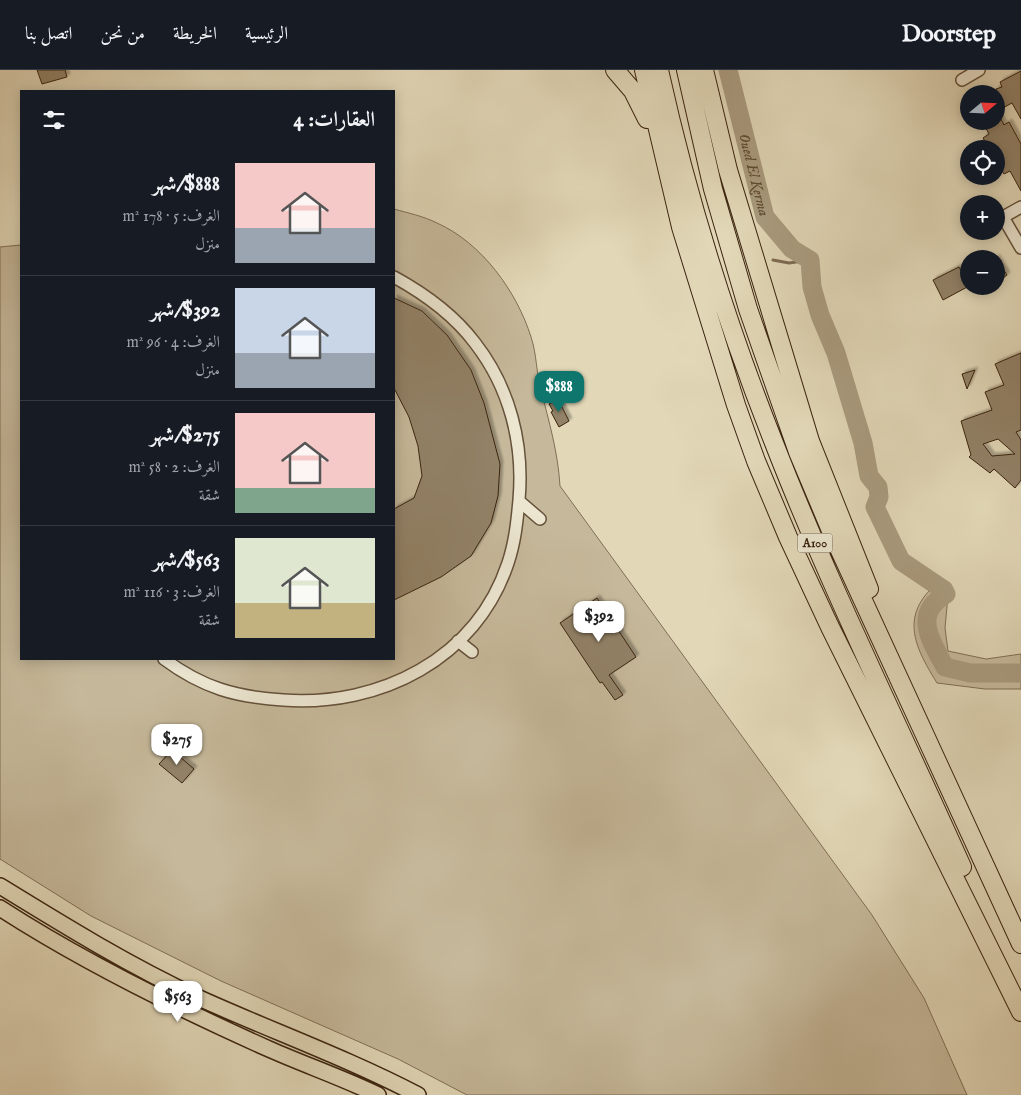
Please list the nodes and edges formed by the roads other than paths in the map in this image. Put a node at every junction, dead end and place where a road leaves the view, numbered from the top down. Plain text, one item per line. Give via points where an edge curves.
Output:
1 (615, 70) edge
2 (644, 70) edge
3 (659, 70) edge
4 (686, 70) edge
5 (704, 70) edge
6 (979, 70) edge
7 (962, 80) dead end
8 (1021, 207) edge
9 (681, 228) junction
10 (1021, 248) edge
11 (395, 278) edge
12 (519, 502) junction
13 (540, 519) dead end
14 (458, 640) junction
15 (472, 652) dead end
16 (166, 660) edge
17 (908, 698) junction
18 (0, 886) edge
19 (0, 908) edge
20 (1021, 944) edge
21 (1021, 996) edge
22 (1021, 1012) edge
23 (378, 1095) edge
24 (418, 1095) edge

1 - 9 highway via 633,91 644,111 673,211
2 - 9 highway
3 - 21 highway, A100 via 704,242 737,345 774,444 823,562
4 - 17 highway, A100 via 714,189 767,370 832,533
5 - 17 highway via 728,170 810,441
6 - 7 street
8 - 10 street via 1003,217
9 - 22 highway via 736,406 788,537
11 - 12 street via 452,318 476,344 495,373 517,438
12 - 13 street
12 - 14 street via 512,550 503,577 484,611
14 - 15 street
14 - 16 street via 421,669 395,684 332,701 299,702 238,695 200,681
17 - 20 highway, A100
18 - 24 main road via 166,982 369,1070
19 - 23 main road via 82,957 180,1008

